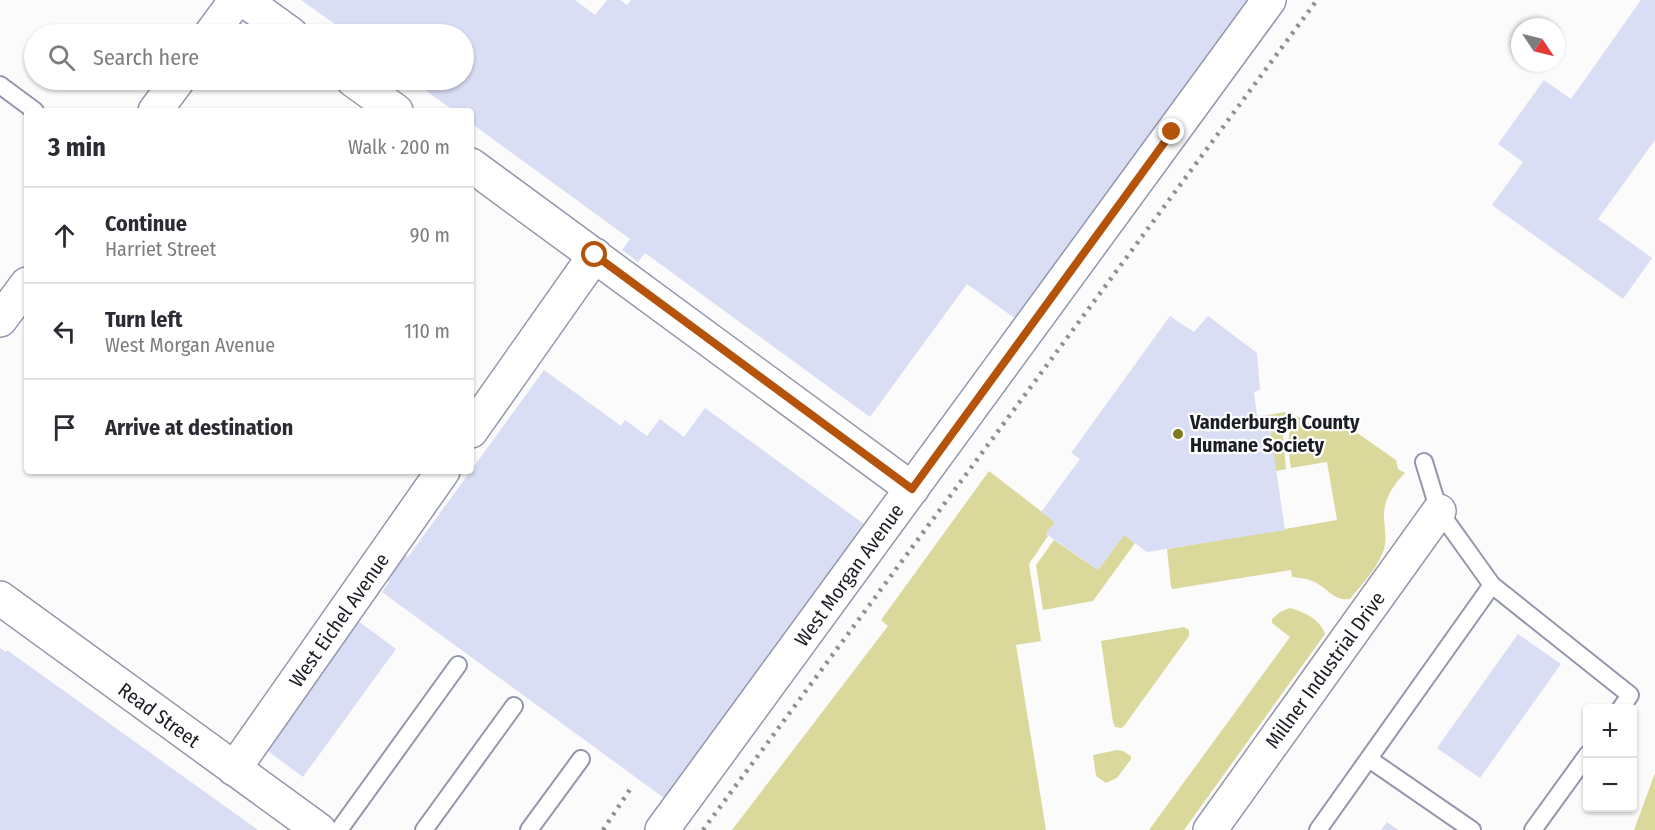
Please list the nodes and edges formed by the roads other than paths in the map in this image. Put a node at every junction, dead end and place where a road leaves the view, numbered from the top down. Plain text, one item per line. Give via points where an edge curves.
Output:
1 (236, 0) edge
2 (244, 0) edge
3 (1269, 0) edge
4 (218, 24) edge
5 (277, 24) edge
6 (0, 85) edge
7 (170, 90) edge
8 (367, 90) edge
9 (31, 108) edge
10 (156, 108) edge
11 (392, 108) edge
12 (474, 167) edge
13 (595, 255) junction
14 (24, 288) edge
15 (0, 320) edge
16 (474, 428) edge
17 (1424, 462) dead end
18 (441, 474) edge
19 (912, 489) junction
20 (1439, 511) junction
21 (1492, 585) junction
22 (0, 598) edge
23 (458, 665) dead end
24 (1624, 704) edge
25 (514, 706) dead end
26 (1584, 758) edge
27 (581, 759) dead end
28 (1369, 759) junction
29 (234, 769) junction
30 (319, 830) edge
31 (339, 830) edge
32 (424, 830) edge
33 (529, 830) edge
34 (662, 830) edge
35 (1210, 830) edge
36 (1318, 830) edge
37 (1472, 830) edge
38 (1533, 830) edge

1 - 4 street
2 - 5 street
3 - 19 street, West Morgan Avenue
6 - 9 lane
7 - 10 street
8 - 11 street
12 - 13 street
13 - 16 street
13 - 19 street
14 - 15 street
17 - 20 lane
18 - 29 street, West Eichel Avenue
19 - 34 street, West Morgan Avenue
20 - 21 lane
20 - 35 street, Millner Industrial Drive via 1346,623
21 - 24 lane via 1630,695
21 - 28 lane
22 - 29 street, Read Street
23 - 31 lane
25 - 32 lane
26 - 38 lane
27 - 33 lane
28 - 36 lane
28 - 37 lane
29 - 30 street, Read Street

